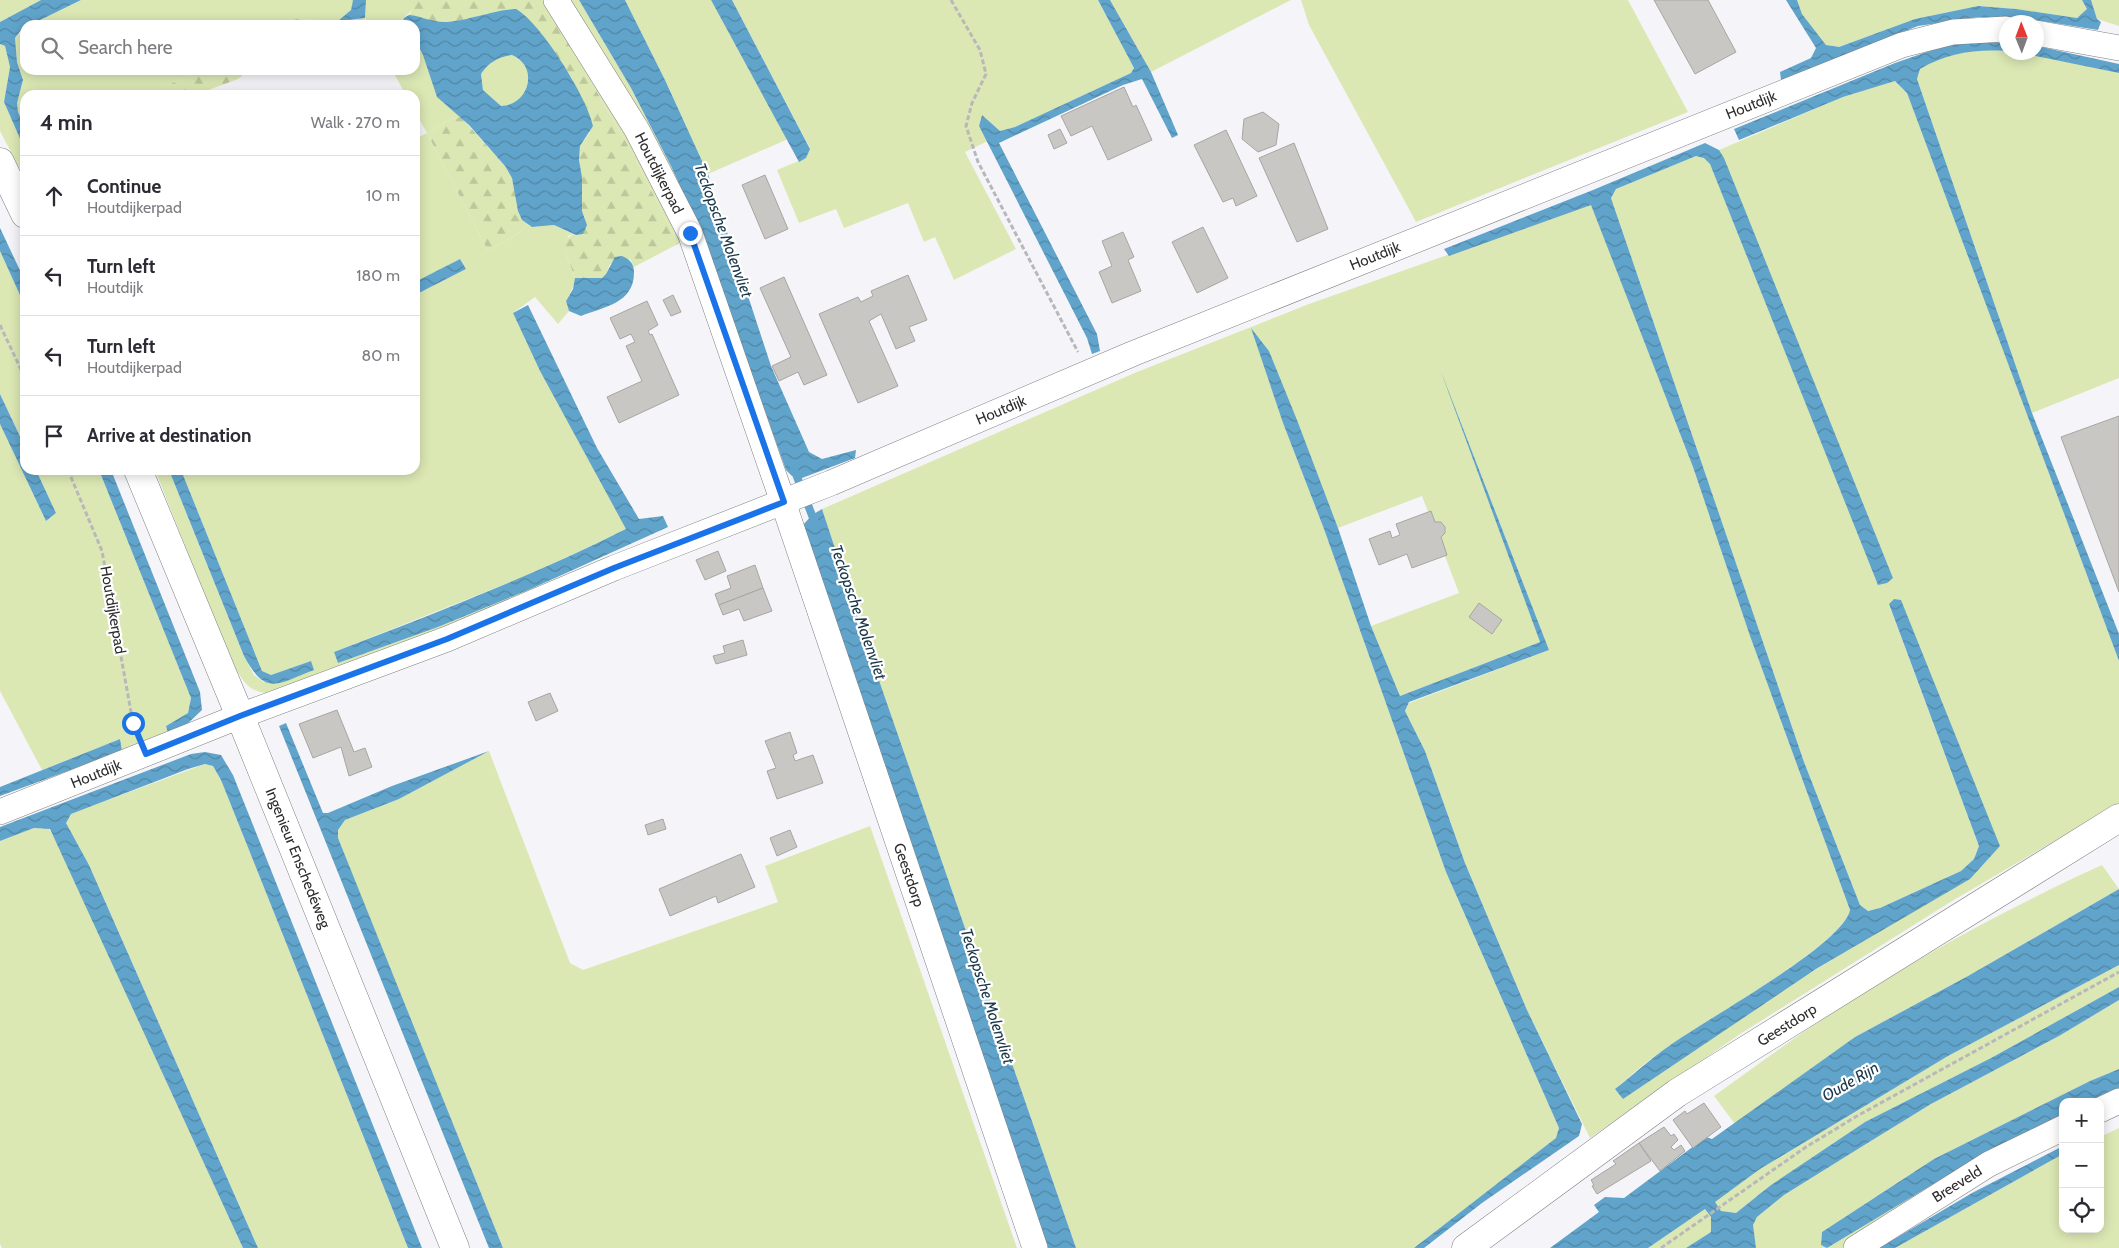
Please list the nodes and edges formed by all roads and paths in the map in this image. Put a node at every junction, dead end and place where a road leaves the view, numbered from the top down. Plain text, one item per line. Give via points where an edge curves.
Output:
1 (556, 0) edge
2 (951, 0) edge
3 (1999, 29) edge
4 (2044, 34) edge
5 (2119, 48) edge
6 (0, 162) edge
7 (20, 204) edge
8 (0, 325) edge
9 (20, 367) edge
10 (1089, 372) junction
11 (70, 475) edge
12 (140, 475) edge
13 (790, 499) junction
14 (240, 716) junction
15 (146, 754) junction
16 (0, 812) edge
17 (2119, 818) edge
18 (2119, 972) edge
19 (2119, 1101) edge
20 (2104, 1108) edge
21 (2059, 1130) edge
22 (455, 1248) edge
23 (1035, 1248) edge
24 (1466, 1248) edge
25 (1661, 1248) edge
26 (1856, 1248) edge

1 - 13 street, Houtdijkerpad via 637,130 690,233
2 - 10 path via 980,50 986,74 972,103 966,126 978,162
3 - 10 street, Houtdijk via 1953,32 1902,46
4 - 5 street
6 - 7 main road
8 - 9 path
10 - 13 street, Houtdijk
11 - 15 path, Houtdijkerpad via 102,552 133,723
12 - 14 main road, Ingenieur Enschedéweg
13 - 14 street, Houtdijk via 614,568 447,639
13 - 23 street, Geestdorp
14 - 15 street, Houtdijk
14 - 22 main road, Ingenieur Enschedéweg
15 - 16 street, Houtdijk
17 - 24 main road, Geestdorp via 1677,1093
18 - 25 path via 1857,1116 1806,1147
19 - 20 street
21 - 26 street, Breeveld via 1989,1164

